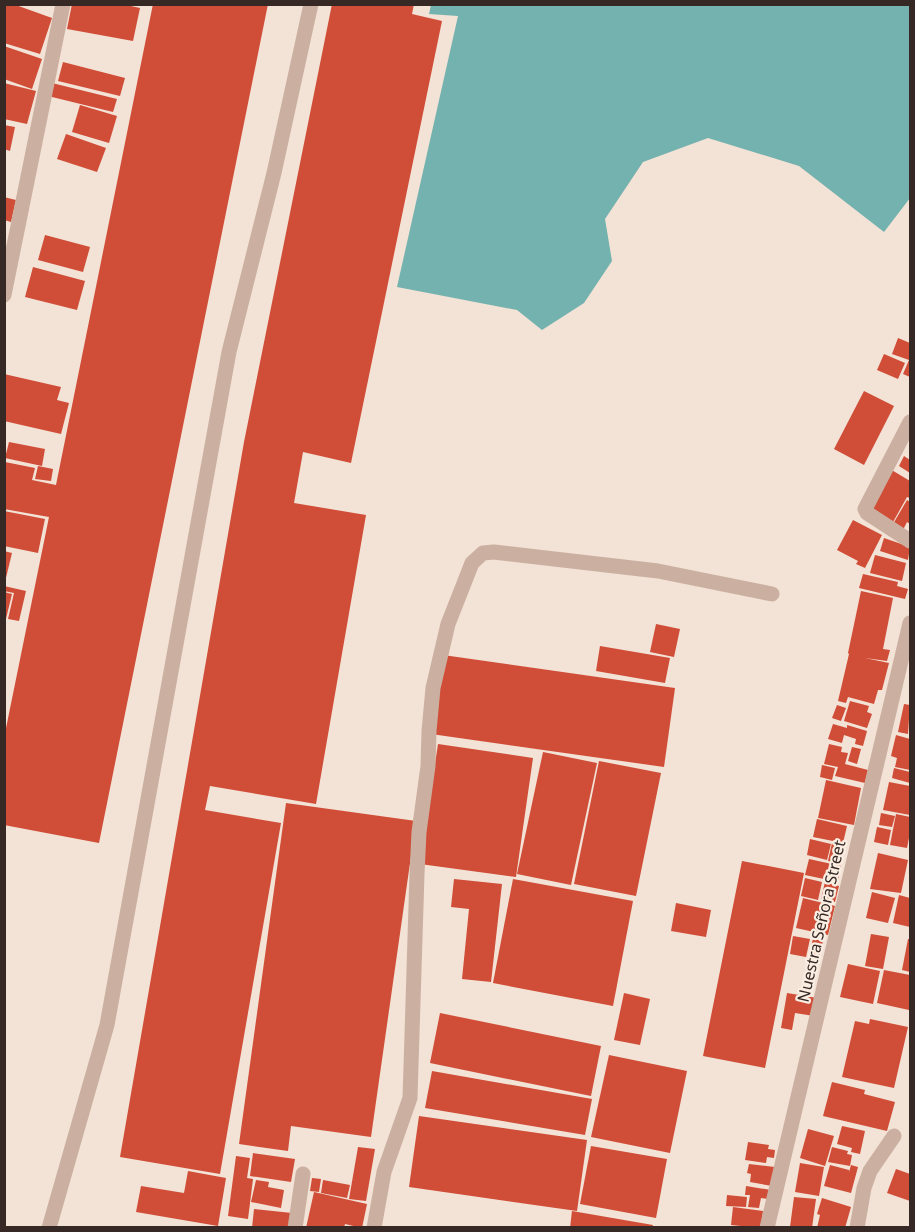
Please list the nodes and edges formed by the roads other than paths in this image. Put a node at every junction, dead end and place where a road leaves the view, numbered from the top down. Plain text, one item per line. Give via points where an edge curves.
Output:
1 (63, 4) edge
2 (311, 4) edge
3 (4, 295) edge
4 (910, 422) edge
5 (910, 541) edge
6 (772, 594) dead end
7 (910, 623) edge
8 (894, 1136) dead end
9 (303, 1174) dead end
10 (49, 1227) edge
11 (295, 1227) edge
12 (374, 1227) edge
13 (767, 1227) edge
14 (857, 1227) edge

1 - 3 street
2 - 10 street via 230,352 107,1026
4 - 5 street via 865,509
6 - 12 street via 658,571 494,552 483,553 472,563 448,624 433,688 428,773 419,832 410,1098 384,1172
7 - 13 street, Nuestra Señora Street
8 - 14 street via 870,1171
9 - 11 street

